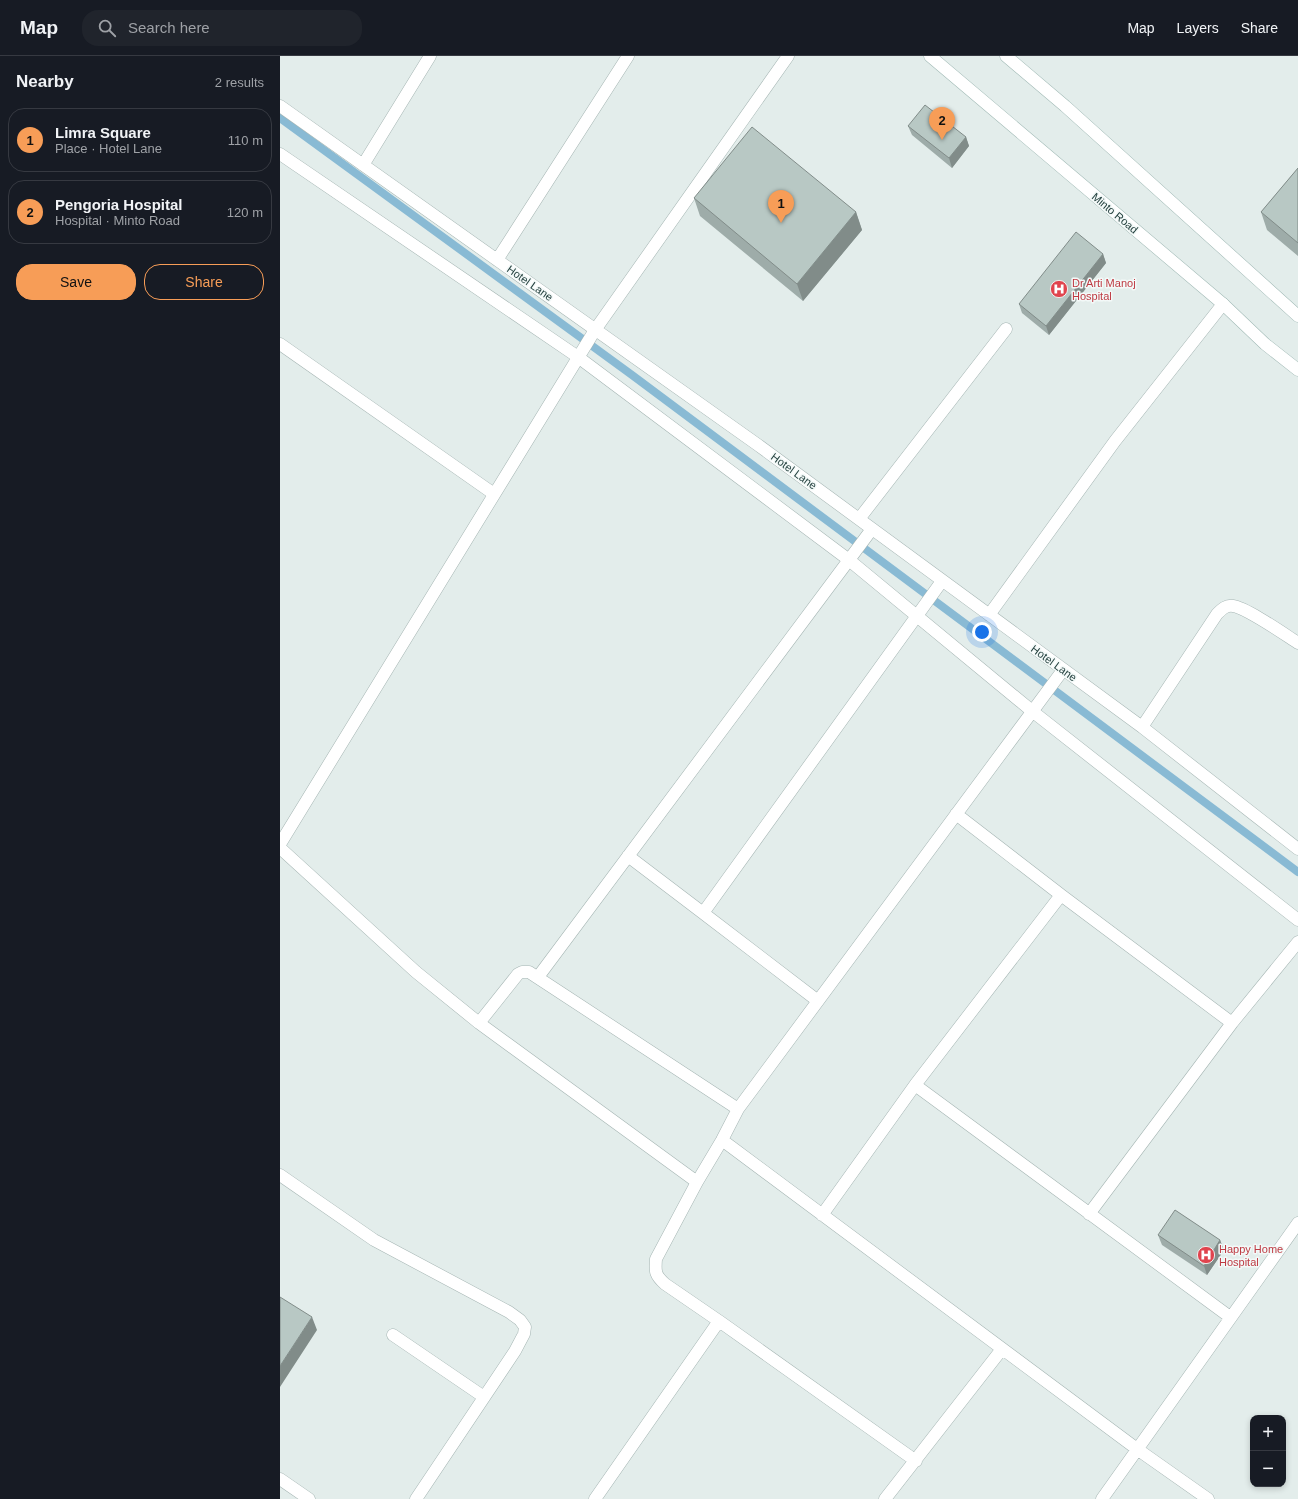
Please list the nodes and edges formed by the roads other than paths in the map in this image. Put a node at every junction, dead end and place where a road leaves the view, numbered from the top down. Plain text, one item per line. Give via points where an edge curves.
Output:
1 (430, 56) edge
2 (628, 56) edge
3 (788, 56) edge
4 (930, 56) edge
5 (1006, 56) edge
6 (280, 106) edge
7 (280, 154) edge
8 (363, 165) junction
9 (497, 260) junction
10 (1222, 304) junction
11 (1298, 316) edge
12 (1006, 329) dead end
13 (595, 330) junction
14 (280, 344) edge
15 (580, 354) junction
16 (1298, 370) edge
17 (494, 494) junction
18 (859, 519) junction
19 (872, 529) junction
20 (848, 560) junction
21 (942, 581) junction
22 (917, 615) junction
23 (989, 615) junction
24 (1298, 643) edge
25 (1063, 670) junction
26 (1035, 708) junction
27 (1142, 727) junction
28 (956, 814) junction
29 (280, 844) edge
30 (280, 848) edge
31 (1298, 849) edge
32 (628, 856) junction
33 (1061, 895) junction
34 (703, 913) junction
35 (1298, 920) edge
36 (1298, 942) edge
37 (538, 977) junction
38 (818, 1001) junction
39 (1232, 1023) junction
40 (479, 1024) junction
41 (915, 1085) junction
42 (738, 1109) junction
43 (722, 1140) junction
44 (280, 1175) edge
45 (697, 1182) junction
46 (1089, 1214) junction
47 (822, 1215) junction
48 (1298, 1223) edge
49 (1230, 1317) junction
50 (719, 1321) junction
51 (393, 1335) dead end
52 (1002, 1349) junction
53 (484, 1396) junction
54 (1137, 1449) junction
55 (916, 1461) junction
56 (280, 1479) edge
57 (309, 1499) edge
58 (416, 1499) edge
59 (595, 1499) edge
60 (885, 1499) edge
61 (1102, 1499) edge
62 (1208, 1499) edge

1 - 8 street
2 - 9 street
3 - 13 street
4 - 10 street, Minto Road
5 - 11 street
6 - 8 street, Hotel Lane
7 - 15 street
8 - 9 street, Hotel Lane
9 - 13 street, Hotel Lane
10 - 16 street, Minto Road via 1264,344
10 - 23 street via 1115,440
12 - 18 street
13 - 15 street
13 - 18 street, Hotel Lane
14 - 17 street
15 - 17 street
15 - 20 street
17 - 29 street
18 - 19 street, Hotel Lane
19 - 20 street
19 - 21 street, Hotel Lane
20 - 22 street
20 - 32 street
21 - 22 street
21 - 23 street, Hotel Lane
22 - 26 street
22 - 34 street
23 - 25 street, Hotel Lane
24 - 27 street via 1244,610 1233,606 1224,607
25 - 26 street
25 - 27 street, Hotel Lane
26 - 28 street
26 - 35 street
27 - 31 street, Hotel Lane
28 - 33 street
28 - 38 street
30 - 40 street via 416,972
32 - 34 street
32 - 37 street
33 - 39 street
33 - 41 street
34 - 38 street
36 - 39 street
37 - 40 street via 529,972 518,974
37 - 42 street
38 - 42 street
39 - 46 street
40 - 45 street
41 - 46 street
41 - 47 street
42 - 43 street
43 - 45 street
43 - 47 street
44 - 53 street via 374,1240 520,1320 525,1327 524,1334
45 - 50 street via 656,1259 655,1269 657,1277 665,1284
46 - 49 street
47 - 52 street
48 - 49 street
49 - 54 street
50 - 55 street
50 - 59 street
51 - 53 street
52 - 54 street
52 - 55 street
53 - 58 street
54 - 61 street
54 - 62 street
55 - 60 street
56 - 57 street

